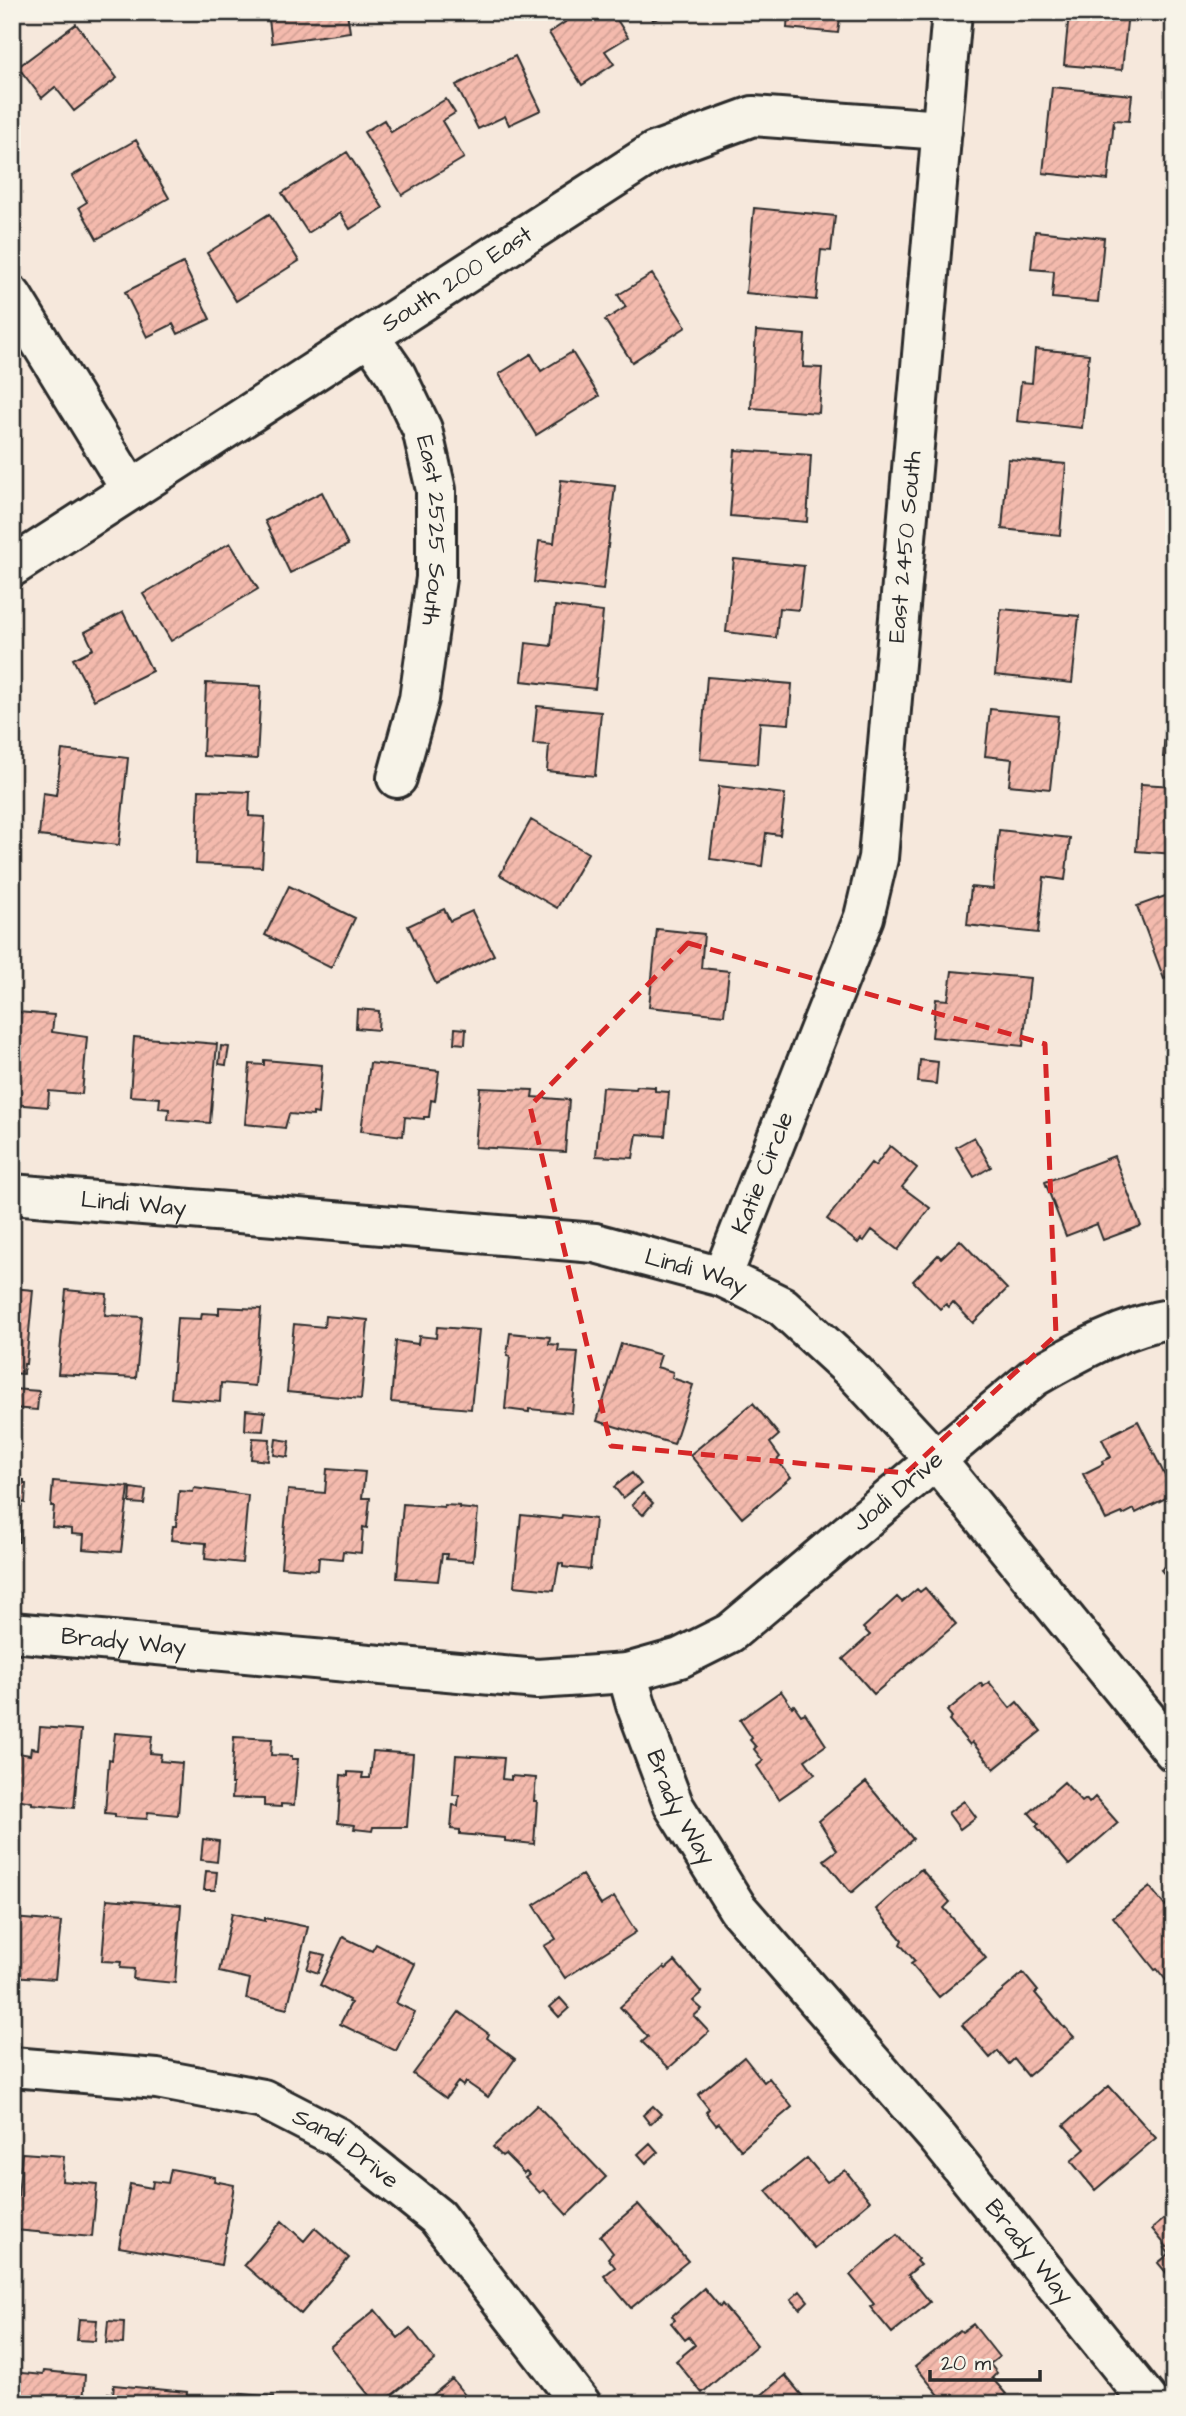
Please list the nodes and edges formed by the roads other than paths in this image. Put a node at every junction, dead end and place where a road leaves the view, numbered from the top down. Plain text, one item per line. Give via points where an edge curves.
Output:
1 (952, 12) edge
2 (942, 130) junction
3 (12, 296) edge
4 (369, 336) junction
5 (131, 490) junction
6 (12, 568) edge
7 (397, 778) dead end
8 (805, 1069) joint
9 (12, 1194) edge
10 (722, 1276) junction
11 (1174, 1318) edge
12 (935, 1459) junction
13 (12, 1632) edge
14 (627, 1673) junction
15 (1174, 1752) edge
16 (12, 2067) edge
17 (581, 2404) edge
18 (1151, 2404) edge

1 - 2 street, East 2450 South
2 - 4 street, South 200 East via 753,116 741,120 654,152
2 - 8 street, East 2450 South via 878,858 864,917
3 - 5 street
4 - 5 street, South 200 East
4 - 7 street, East 2525 South via 396,375 422,429 436,490 436,578 419,699
5 - 6 street, South 200 East
8 - 10 street, Katie Circle
9 - 10 street, Lindi Way via 595,1243
10 - 12 street, Lindi Way via 782,1306 855,1373
11 - 12 street, Jodi Drive via 1090,1345 1034,1377
12 - 14 street, Jodi Drive via 730,1633 680,1658
12 - 15 street, Lindi Way
13 - 14 street, Brady Way via 537,1679
14 - 18 street, Brady Way via 674,1806 738,1909 937,2137
16 - 17 street, Sandi Drive via 157,2079 263,2099 337,2137 437,2217

